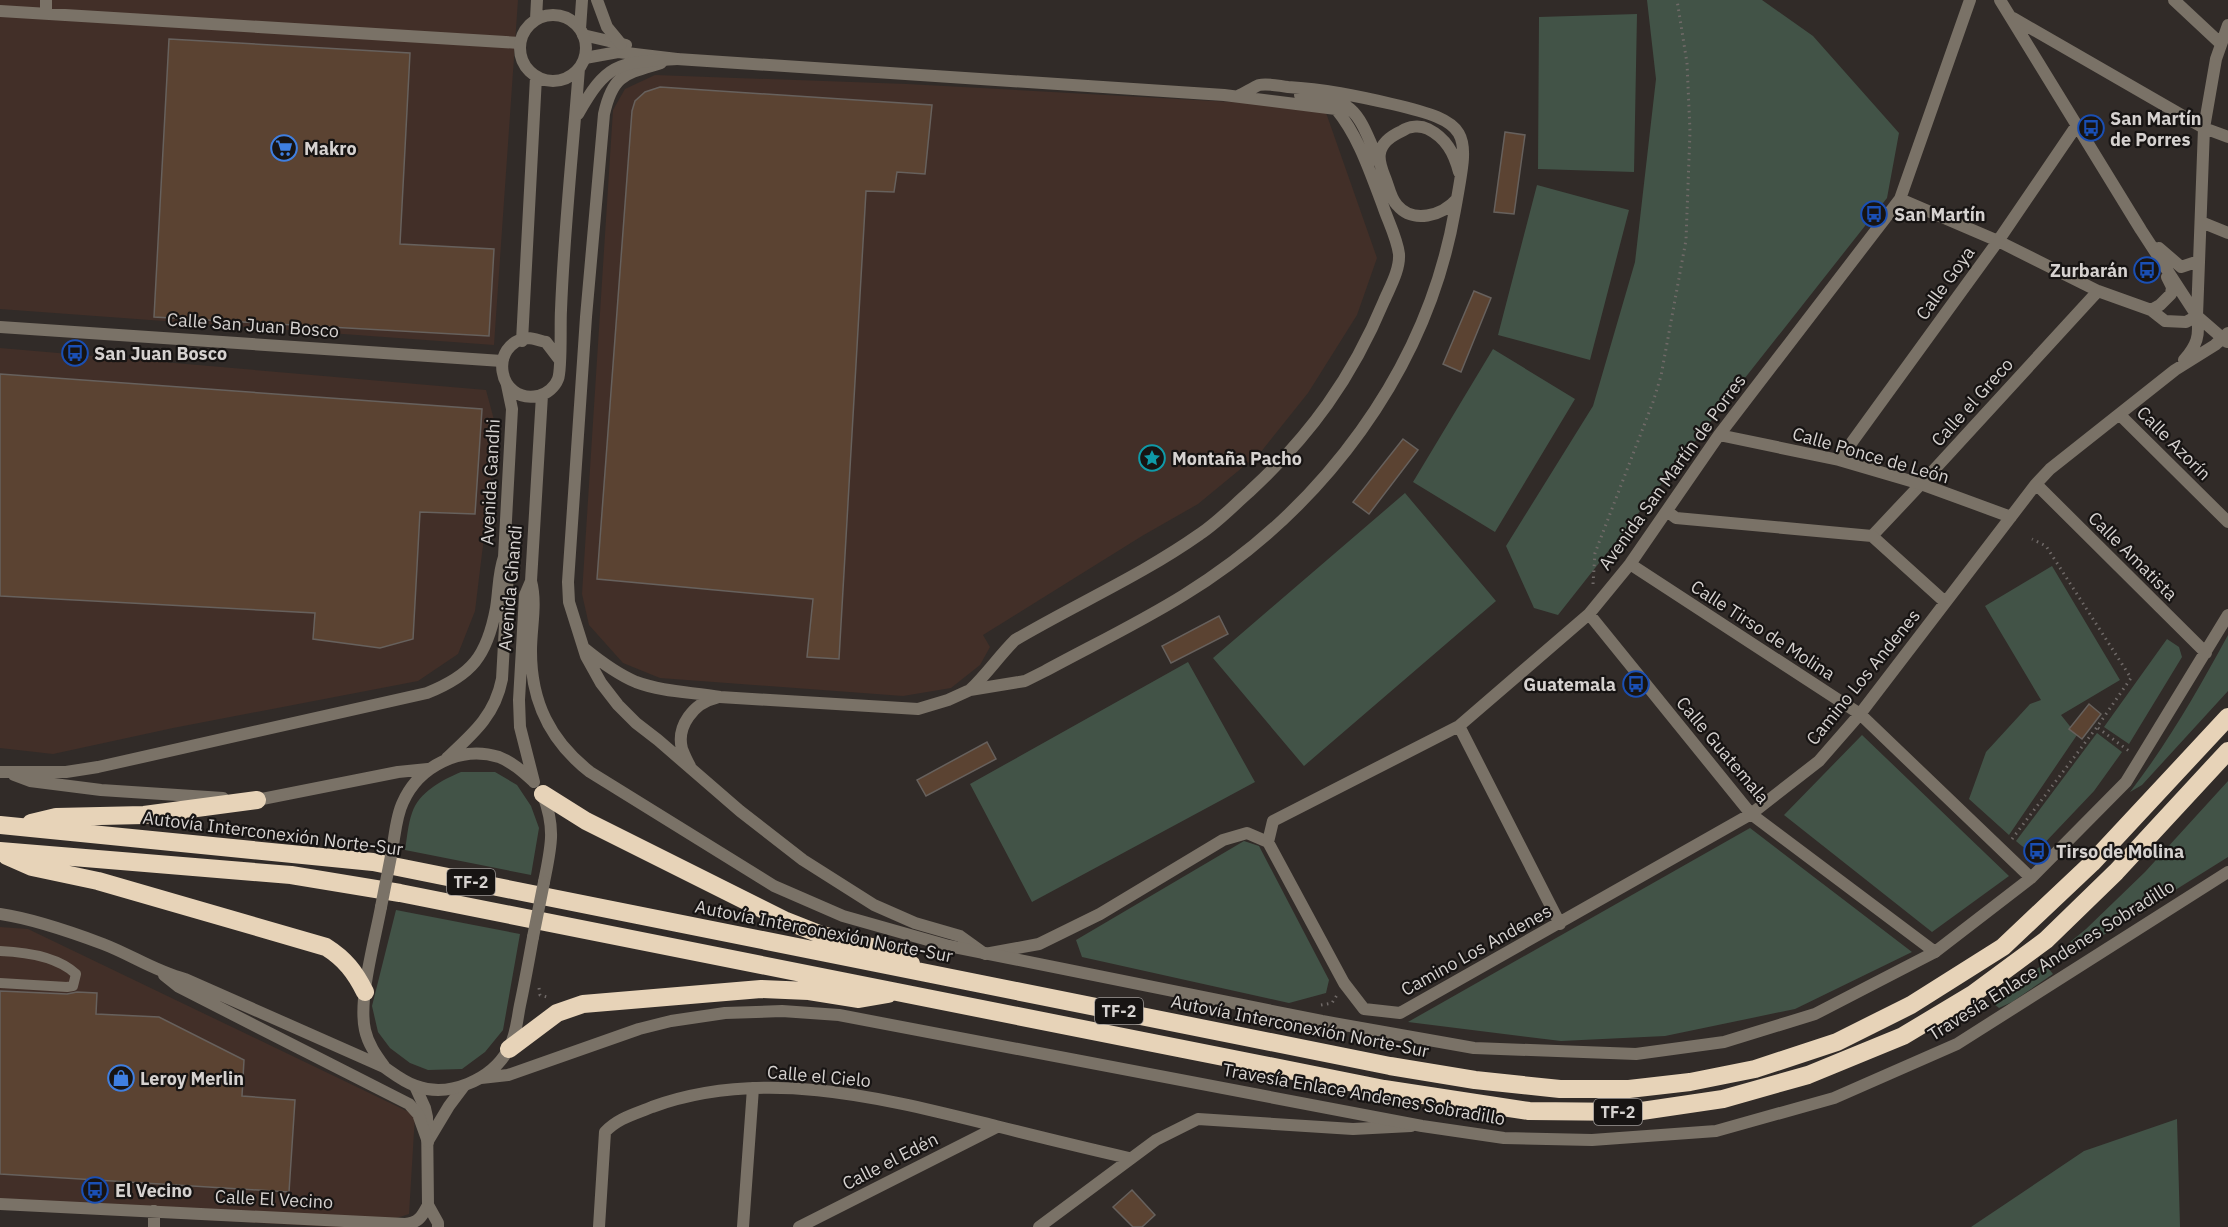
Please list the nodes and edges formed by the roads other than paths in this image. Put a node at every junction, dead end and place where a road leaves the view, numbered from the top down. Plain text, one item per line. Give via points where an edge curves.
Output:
1 (46, 0) edge
2 (537, 0) edge
3 (582, 0) edge
4 (597, 0) edge
5 (1970, 0) edge
6 (2000, 0) edge
7 (2174, 0) edge
8 (0, 11) edge
9 (46, 14) junction
10 (2012, 17) junction
11 (536, 19) junction
12 (2228, 25) edge
13 (582, 32) junction
14 (520, 43) junction
15 (2220, 43) junction
16 (621, 44) junction
17 (676, 59) junction
18 (582, 63) junction
19 (536, 77) junction
20 (1237, 97) junction
21 (1260, 99) junction
22 (576, 118) junction
23 (2077, 125) junction
24 (2204, 128) junction
25 (2228, 137) edge
26 (1381, 168) junction
27 (1461, 179) junction
28 (1457, 198) junction
29 (1900, 199) junction
30 (2201, 222) junction
31 (2141, 230) junction
32 (2228, 233) edge
33 (1998, 241) junction
34 (2199, 261) junction
35 (2098, 291) junction
36 (2151, 310) junction
37 (2197, 316) junction
38 (0, 327) edge
39 (2226, 338) edge
40 (522, 341) junction
41 (559, 359) junction
42 (502, 361) junction
43 (2175, 370) junction
44 (507, 384) junction
45 (542, 395) junction
46 (2120, 415) junction
47 (1719, 435) junction
48 (1839, 460) junction
49 (1921, 484) junction
50 (2036, 484) junction
51 (1668, 512) junction
52 (2011, 517) junction
53 (2228, 522) edge
54 (1872, 536) junction
55 (504, 557) junction
56 (1630, 564) junction
57 (531, 581) junction
58 (1945, 602) junction
59 (1591, 612) junction
60 (2228, 615) edge
61 (583, 648) junction
62 (2206, 653) junction
63 (970, 690) junction
64 (720, 698) junction
65 (1860, 714) junction
66 (2228, 717) edge
67 (1459, 726) junction
68 (2228, 751) edge
69 (445, 760) junction
70 (428, 769) junction
71 (692, 771) junction
72 (4, 773) edge
73 (538, 788) junction
74 (257, 800) junction
75 (1751, 814) junction
76 (8, 826) edge
77 (1268, 842) junction
78 (0, 852) edge
79 (2228, 872) edge
80 (2031, 878) junction
81 (0, 914) edge
82 (1560, 924) junction
83 (0, 951) edge
84 (1935, 952) junction
85 (985, 954) junction
86 (922, 972) junction
87 (161, 973) junction
88 (0, 983) edge
89 (365, 992) junction
90 (897, 993) junction
91 (509, 1049) junction
92 (384, 1067) junction
93 (481, 1078) junction
94 (416, 1086) junction
95 (464, 1086) junction
96 (753, 1088) junction
97 (1422, 1126) junction
98 (997, 1127) junction
99 (428, 1142) junction
100 (1129, 1158) junction
101 (0, 1204) edge
102 (428, 1205) junction
103 (154, 1211) junction
104 (407, 1226) edge
105 (154, 1227) edge
106 (438, 1227) edge
107 (599, 1227) edge
108 (743, 1227) edge
109 (799, 1227) edge
110 (1039, 1227) edge

1 - 9 street
2 - 11 street
3 - 13 street
4 - 16 street via 607,27
5 - 29 street, Avenida San Martín de Porres
6 - 10 street
7 - 15 street
8 - 9 street
9 - 14 street
10 - 23 street
10 - 24 street
11 - 13 street via 545,15 565,17
11 - 14 street via 525,29
12 - 15 street, Camino Los Andenes
13 - 16 street
13 - 18 street via 586,42
14 - 19 street via 523,62
15 - 24 street, Camino Los Andenes
16 - 17 street
17 - 18 street via 618,52
17 - 20 street
17 - 22 street via 633,63 607,72
17 - 61 street via 623,76 608,94 604,114 568,582 569,602
18 - 19 street via 564,80 545,81
18 - 22 street
19 - 40 street
20 - 21 street
20 - 27 street via 1261,85 1320,88 1440,117 1453,124 1460,135
21 - 26 street via 1302,95 1335,99 1351,108
21 - 63 street via 1336,109 1358,141 1399,254 1396,272 1370,334 1316,422 1281,463 1203,533 1015,640
22 - 41 street
23 - 31 street
23 - 33 street, Calle Goya
24 - 25 street
24 - 30 street, Camino Los Andenes
26 - 27 street via 1380,153 1392,136 1407,128 1423,126 1449,146
26 - 28 street via 1395,203 1405,213 1436,214 1449,208
27 - 28 street
28 - 63 street via 1448,250 1407,357 1353,442 1297,506 1238,557 1183,596 1025,681
29 - 33 street
29 - 47 street, Avenida San Martín de Porres
30 - 32 street
30 - 34 street, Camino Los Andenes
31 - 34 street via 2181,267
31 - 36 street via 2172,287 2171,294
31 - 37 street
33 - 35 street
33 - 48 street, Calle Goya
34 - 37 street, Camino Los Andenes
35 - 36 street
35 - 49 street, Calle el Greco
36 - 37 street via 2174,323
37 - 39 street
37 - 43 street, Camino Los Andenes via 2200,334
38 - 42 street, Calle San Juan Bosco
39 - 43 street, Camino Los Andenes
40 - 41 street via 528,338 546,342
40 - 42 street via 513,344
41 - 45 street via 559,377
42 - 44 street
43 - 46 street, Camino Los Andenes
44 - 45 street via 520,395
44 - 55 street, Avenida Gandhi via 512,409
45 - 57 street, Avenida Ghandi
46 - 50 street, Camino Los Andenes
46 - 53 street, Calle Azorín
47 - 48 street, Calle Ponce de León
47 - 51 street, Avenida San Martín de Porres
48 - 49 street, Calle Ponce de León
49 - 52 street, Calle Ponce de León
49 - 54 street, Calle el Greco
50 - 52 street, Camino Los Andenes
50 - 62 street, Calle Amatista
51 - 54 street via 1676,518
51 - 56 street, Avenida San Martín de Porres
52 - 58 street, Camino Los Andenes
54 - 58 street
55 - 69 street, Avenida Ghandi via 508,572 499,696 482,723
55 - 72 street via 490,635 479,658 449,684 427,693 98,767
56 - 59 street, Avenida San Martín de Porres
56 - 65 street, Calle Tirso de Molina
57 - 73 street, Avenida Ghandi via 525,595 519,700 520,727
57 - 85 street via 535,596 531,652 536,695 544,717 570,757 774,886 843,916
58 - 65 street, Camino Los Andenes
59 - 67 street, Avenida San Martín de Porres
59 - 75 street, Calle Guatemala
60 - 62 street
61 - 64 street via 615,672 638,682
61 - 71 street via 618,705
62 - 80 street via 2126,782
63 - 64 street via 918,709
64 - 71 street via 704,701 682,728 681,747
65 - 75 street, Camino Los Andenes via 1819,761
65 - 80 street, Calle Tirso de Molina
66 - 86 highway, Autovía Interconexión Norte-Sur / TF-2 via 2092,863 2002,947 1911,1005 1837,1042 1734,1074 1629,1089 1560,1089 1476,1080
67 - 77 street, Avenida San Martín de Porres via 1273,821
67 - 82 street
68 - 90 highway, TF-2 via 2116,872 2046,940 1973,994 1892,1040 1808,1075 1723,1099 1635,1112 1529,1110 1384,1089
69 - 70 street
69 - 73 street via 480,755 499,758 517,767
70 - 74 street
70 - 89 street, bridge via 402,802
71 - 85 street via 803,861 845,888 896,915 960,936
72 - 74 street via 30,781 101,790
73 - 86 highway via 586,821 784,920 822,935 888,951
73 - 91 street, Avenida Ghandi, bridge via 551,815 552,834
74 - 76 highway via 144,815 56,817
75 - 82 street, Camino Los Andenes
75 - 84 street, Calle Guatemala
76 - 86 highway, Autovía Interconexión Norte-Sur / TF-2 via 372,862
77 - 82 street, Camino Los Andenes via 1344,983 1364,1009 1400,1013
77 - 85 street via 1247,832 1223,840 1100,914 1039,944
78 - 89 highway via 33,867 98,881 326,947 341,956
78 - 90 highway, TF-2 via 291,875 400,893
79 - 97 street, Travesía Enlace Andenes Sobradillo via 1957,1044 1834,1098 1716,1131 1592,1140 1504,1138
80 - 84 street
81 - 87 street via 104,945
83 - 88 lane via 23,952 62,964 76,974 73,986 67,987
84 - 85 street via 1815,1014 1724,1042 1636,1054 1474,1048
87 - 92 street via 185,979
87 - 99 street via 179,987 409,1104 418,1114
89 - 92 street via 365,1032
90 - 91 highway via 859,999 760,989 583,1004 557,1013
91 - 93 street
92 - 94 street
93 - 95 street
93 - 97 street, Travesía Enlace Andenes Sobradillo via 508,1075 628,1032 671,1021 725,1013 782,1011 839,1015
94 - 95 street
94 - 99 street via 425,1108
95 - 99 street
96 - 98 street, Calle el Cielo via 837,1092 920,1107
96 - 107 street, Calle el Cielo via 676,1099 615,1121 605,1132
96 - 108 street
97 - 100 street via 1353,1128 1198,1119
98 - 100 street, Calle el Cielo
98 - 109 street, Calle el Edén
99 - 102 street
100 - 110 street
101 - 103 street, Calle El Vecino
102 - 104 street, Calle El Vecino via 422,1217
102 - 106 street
103 - 104 street, Calle El Vecino
103 - 105 street

